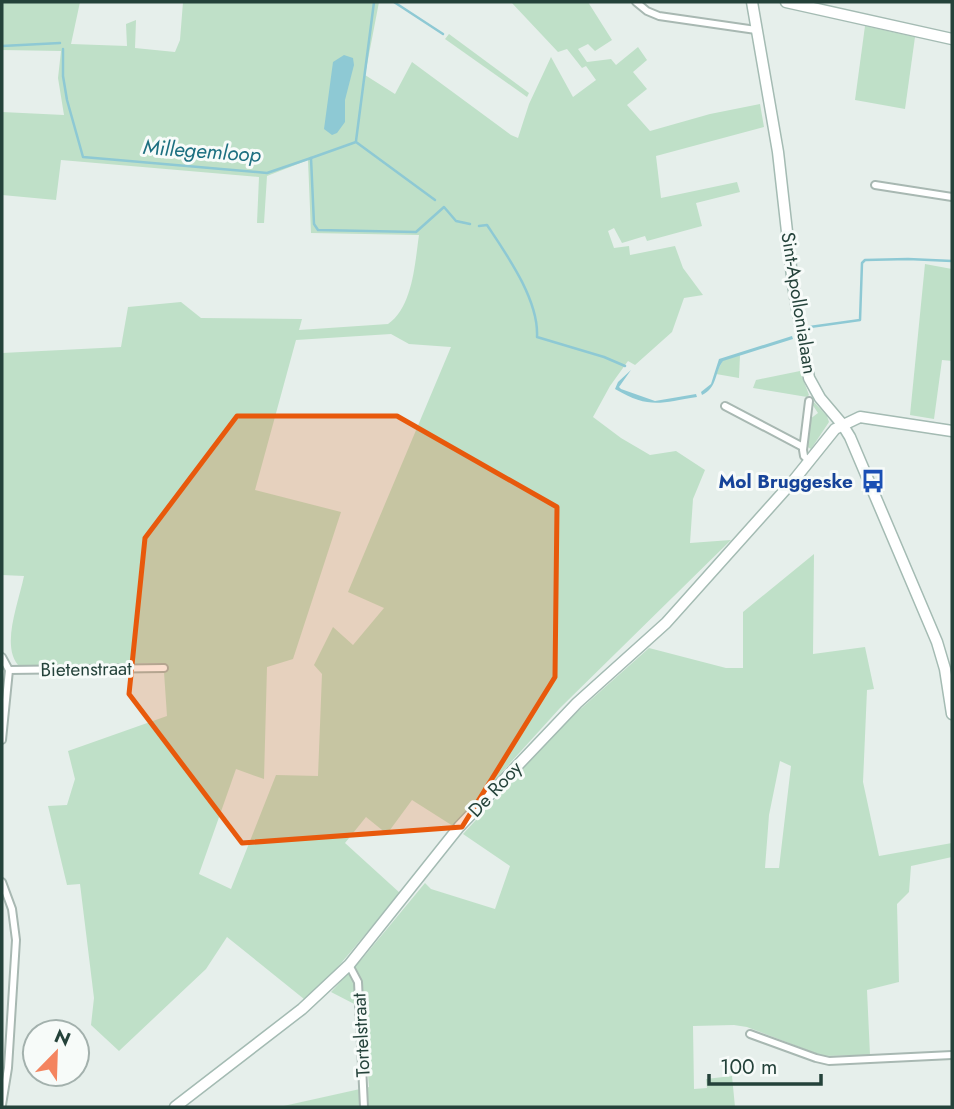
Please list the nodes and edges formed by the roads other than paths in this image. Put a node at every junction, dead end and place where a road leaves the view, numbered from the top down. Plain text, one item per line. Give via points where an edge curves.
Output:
1 (636, 2) edge
2 (752, 2) edge
3 (786, 2) edge
4 (756, 30) junction
5 (952, 39) edge
6 (875, 185) dead end
7 (952, 197) edge
8 (809, 401) dead end
9 (725, 406) dead end
10 (842, 424) junction
11 (952, 431) edge
12 (803, 447) junction
13 (809, 461) junction
14 (2, 657) edge
15 (164, 668) dead end
16 (9, 670) junction
17 (951, 685) edge
18 (952, 714) edge
19 (2, 740) edge
20 (2, 882) edge
21 (349, 965) junction
22 (750, 1034) dead end
23 (952, 1055) edge
24 (2, 1105) edge
25 (175, 1107) edge
26 (364, 1107) edge

1 - 4 street via 659,16
2 - 4 street, Sint-Apollonialaan
3 - 5 street
4 - 10 street, Sint-Apollonialaan via 778,152 804,355 813,386
6 - 7 street
8 - 12 street
9 - 12 street
10 - 11 street via 865,418
10 - 13 street, De Rooy
10 - 17 street, Sint-Apollonialaan via 932,628
12 - 13 street
13 - 21 street, De Rooy via 666,623 577,703 459,827
14 - 16 street
15 - 16 street, Bietenstraat
16 - 19 street
17 - 18 street, Sint-Apollonialaan
20 - 24 street via 16,940
21 - 25 street, De Rooy via 302,1009
21 - 26 street, Tortelstraat via 358,982
22 - 23 street via 830,1061

